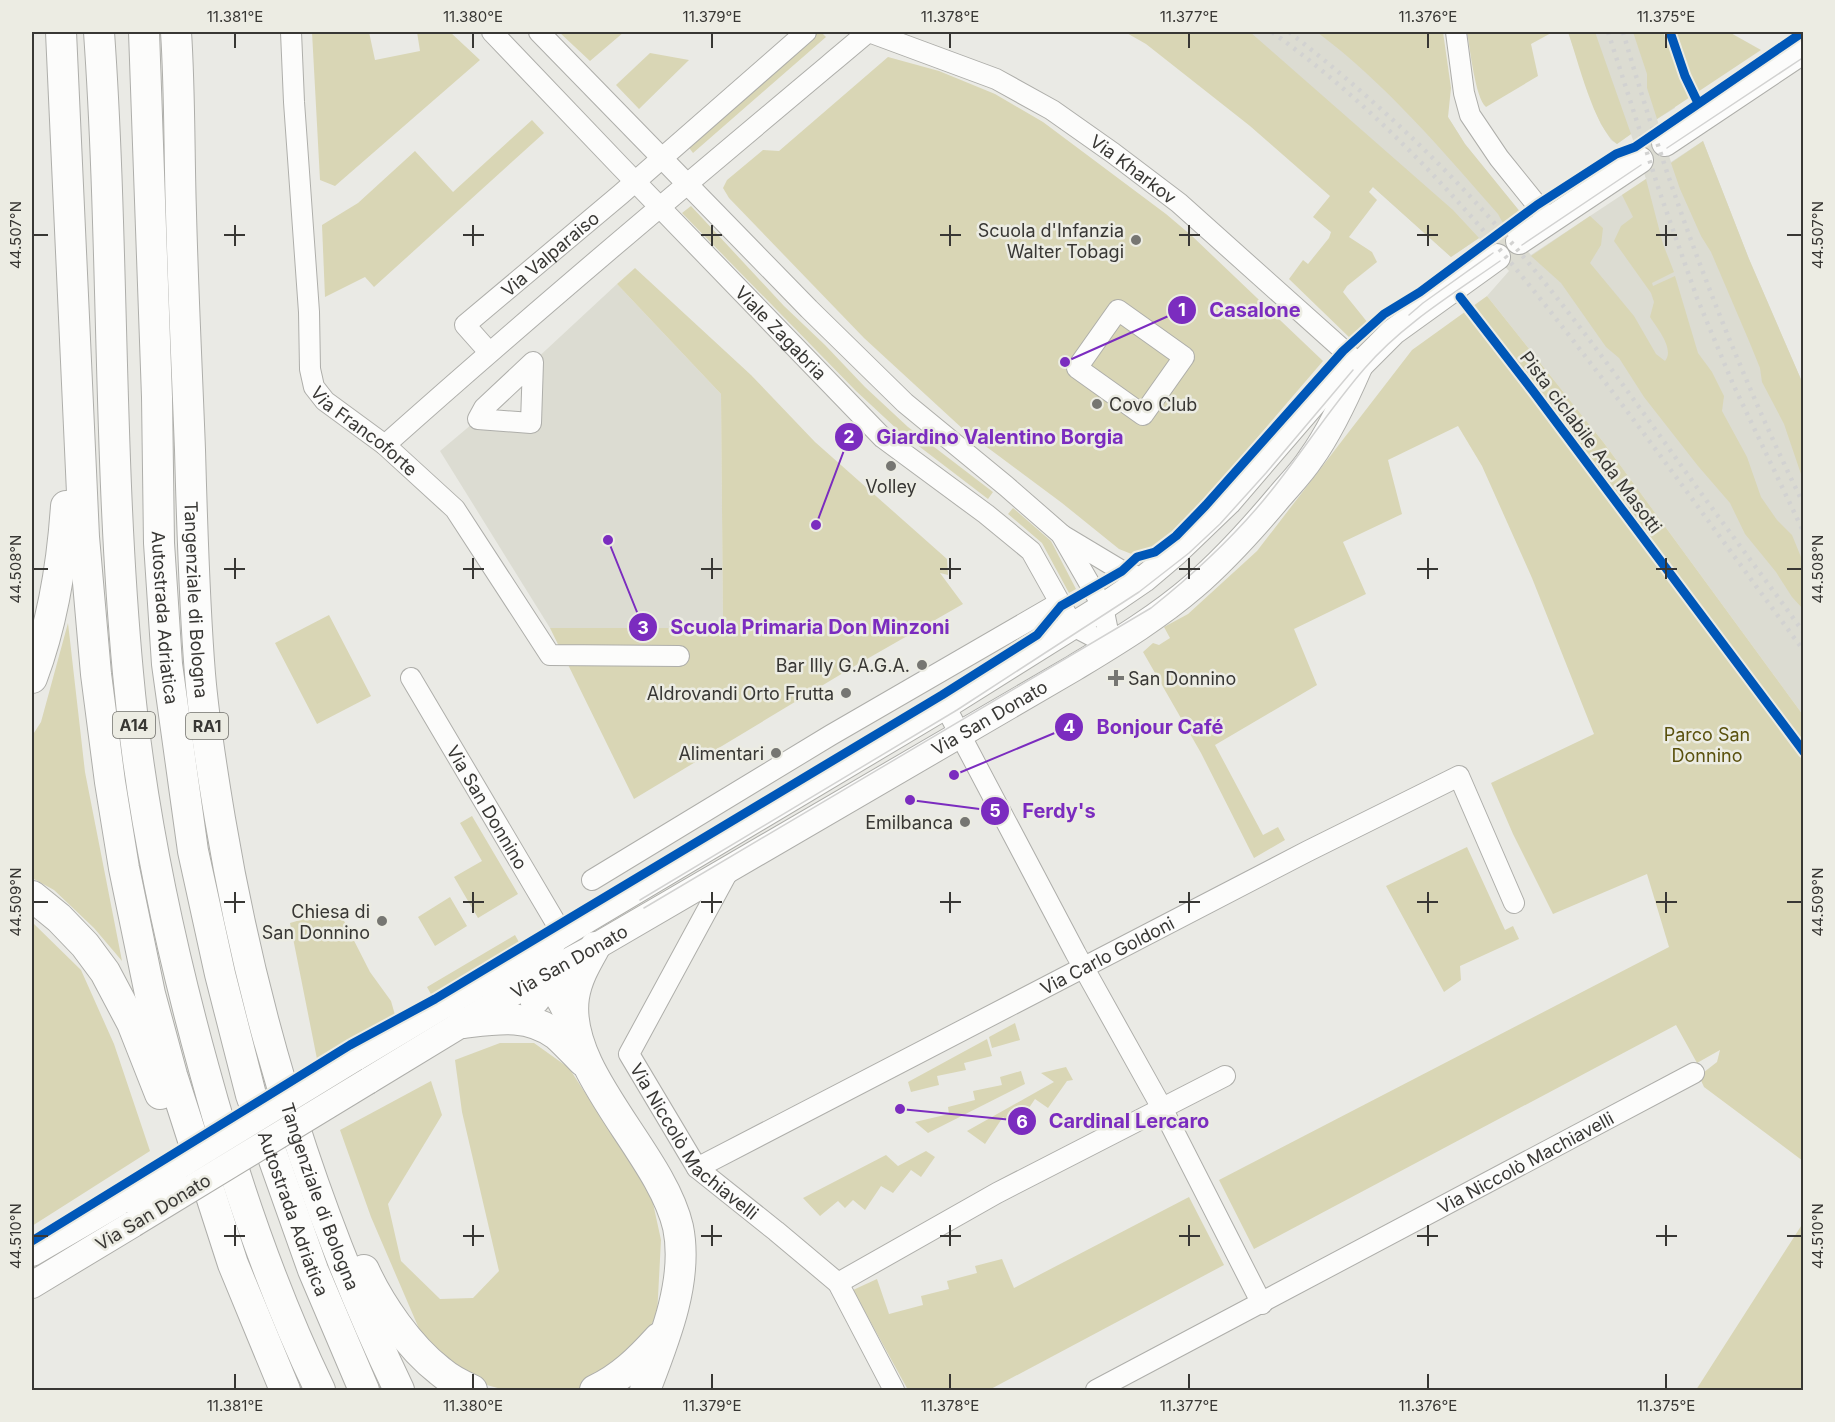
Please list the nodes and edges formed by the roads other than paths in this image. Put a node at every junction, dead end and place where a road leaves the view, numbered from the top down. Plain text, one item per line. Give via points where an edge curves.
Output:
1 (61, 32) edge
2 (99, 32) edge
3 (144, 32) edge
4 (176, 32) edge
5 (291, 32) edge
6 (492, 32) edge
7 (539, 32) edge
8 (806, 32) edge
9 (868, 32) edge
10 (1456, 32) edge
11 (1803, 50) edge
12 (1665, 143) dead end
13 (662, 157) junction
14 (1640, 160) dead end
15 (635, 181) junction
16 (687, 183) junction
17 (659, 207) junction
18 (1549, 220) junction
19 (1519, 241) dead end
20 (1497, 257) dead end
21 (76, 342) junction
22 (489, 352) junction
23 (1360, 365) junction
24 (1143, 415) joint
25 (385, 445) junction
26 (1061, 534) junction
27 (1144, 579) junction
28 (1059, 603) junction
29 (1103, 607) junction
30 (1073, 626) junction
31 (1111, 646) junction
32 (679, 656) dead end
33 (32, 678) edge
34 (411, 678) dead end
35 (945, 706) junction
36 (960, 734) junction
37 (731, 867) junction
38 (592, 880) dead end
39 (32, 896) edge
40 (1514, 903) dead end
41 (556, 939) junction
42 (595, 947) junction
43 (1084, 967) junction
44 (489, 978) junction
45 (534, 980) junction
46 (463, 1023) junction
47 (565, 1030) junction
48 (273, 1054) junction
49 (1694, 1073) dead end
50 (1225, 1076) dead end
51 (1162, 1108) junction
52 (698, 1168) junction
53 (32, 1253) edge
54 (233, 1264) junction
55 (838, 1283) junction
56 (32, 1285) edge
57 (1262, 1304) junction
58 (666, 1331) junction
59 (285, 1390) edge
60 (320, 1390) edge
61 (364, 1390) edge
62 (399, 1390) edge
63 (472, 1390) edge
64 (595, 1390) edge
65 (645, 1390) edge
66 (894, 1390) edge
67 (1096, 1390) edge

1 - 21 highway
2 - 60 highway, A14 via 118,546 138,769 181,986 236,1180 275,1286
3 - 61 highway, Autostrada Adriatica / A14 via 159,543 167,664 193,851 251,1095 313,1270
4 - 48 highway, Tangenziale di Bologna / RA1 via 200,675 211,766 236,908
5 - 25 street, Via Francoforte via 314,387 325,401
6 - 15 street, Viale Zagabria
7 - 13 street, Viale Zagabria
8 - 13 street
9 - 16 street, Via Kharkov
9 - 23 street, Via Kharkov via 996,79 1052,110 1179,203
10 - 18 street via 1470,115
11 - 12 main road
13 - 15 street, Via Valparaiso
13 - 16 street, Viale Zagabria
14 - 18 main road
15 - 17 street, Viale Zagabria
15 - 22 street, Via Valparaiso via 465,325
16 - 17 street, Via Valparaiso
16 - 26 street, Viale Zagabria via 905,403
17 - 22 street, Via Valparaiso
17 - 28 street, Viale Zagabria via 883,438 1031,551
18 - 19 main road
20 - 23 main road, Via San Donato via 1393,332
21 - 33 highway via 64,545 50,623
21 - 54 highway via 84,537 96,674 124,867 150,994 172,1075
22 - 25 street, Via Valparaiso
23 - 27 main road, Via San Donato via 1332,381 1228,502
23 - 31 main road, Via San Donato via 1312,458 1261,519 1193,586
24 - 24 street via 1184,357 1118,310 1077,368
25 - 32 street, Via Francoforte via 455,509 550,655
26 - 27 street, Viale Zagabria via 1122,571
26 - 29 street, Viale Zagabria
27 - 29 main road, Via San Donato
28 - 30 street, Viale Zagabria
28 - 38 street
29 - 30 main road, Via San Donato
29 - 31 street
30 - 31 street
30 - 35 main road, Via San Donato
31 - 36 main road, Via San Donato
34 - 41 street, Via San Donnino
35 - 36 street
35 - 41 main road, Via San Donato
36 - 37 main road, Via San Donato
36 - 43 street
37 - 42 main road, Via San Donato
37 - 52 street, Via Niccolò Machiavelli via 629,1054
39 - 54 highway via 59,918 105,972 132,1023 172,1127
40 - 43 street, Via Carlo Goldoni via 1459,776
41 - 44 main road, Via San Donato
41 - 45 highway via 541,958
42 - 45 main road, Via San Donato
42 - 47 highway via 576,985
43 - 51 street
43 - 52 street, Via Carlo Goldoni
44 - 45 highway
44 - 53 main road, Via San Donato, bridge
45 - 46 main road, Via San Donato
45 - 47 highway via 539,1012
46 - 47 highway via 519,1019
46 - 56 main road, Via San Donato, bridge
47 - 58 highway via 671,1203 681,1254 676,1298
48 - 62 highway, Tangenziale di Bologna / RA1 via 339,1253
48 - 63 highway via 365,1273 393,1321 438,1370
49 - 57 street, Via Niccolò Machiavelli
50 - 51 street
51 - 55 street via 997,1193
51 - 57 street
52 - 55 street, Via Niccolò Machiavelli
54 - 59 highway
55 - 66 street, Via Niccolò Machiavelli
57 - 67 street, Via Niccolò Machiavelli
58 - 64 highway via 633,1366
58 - 65 highway

